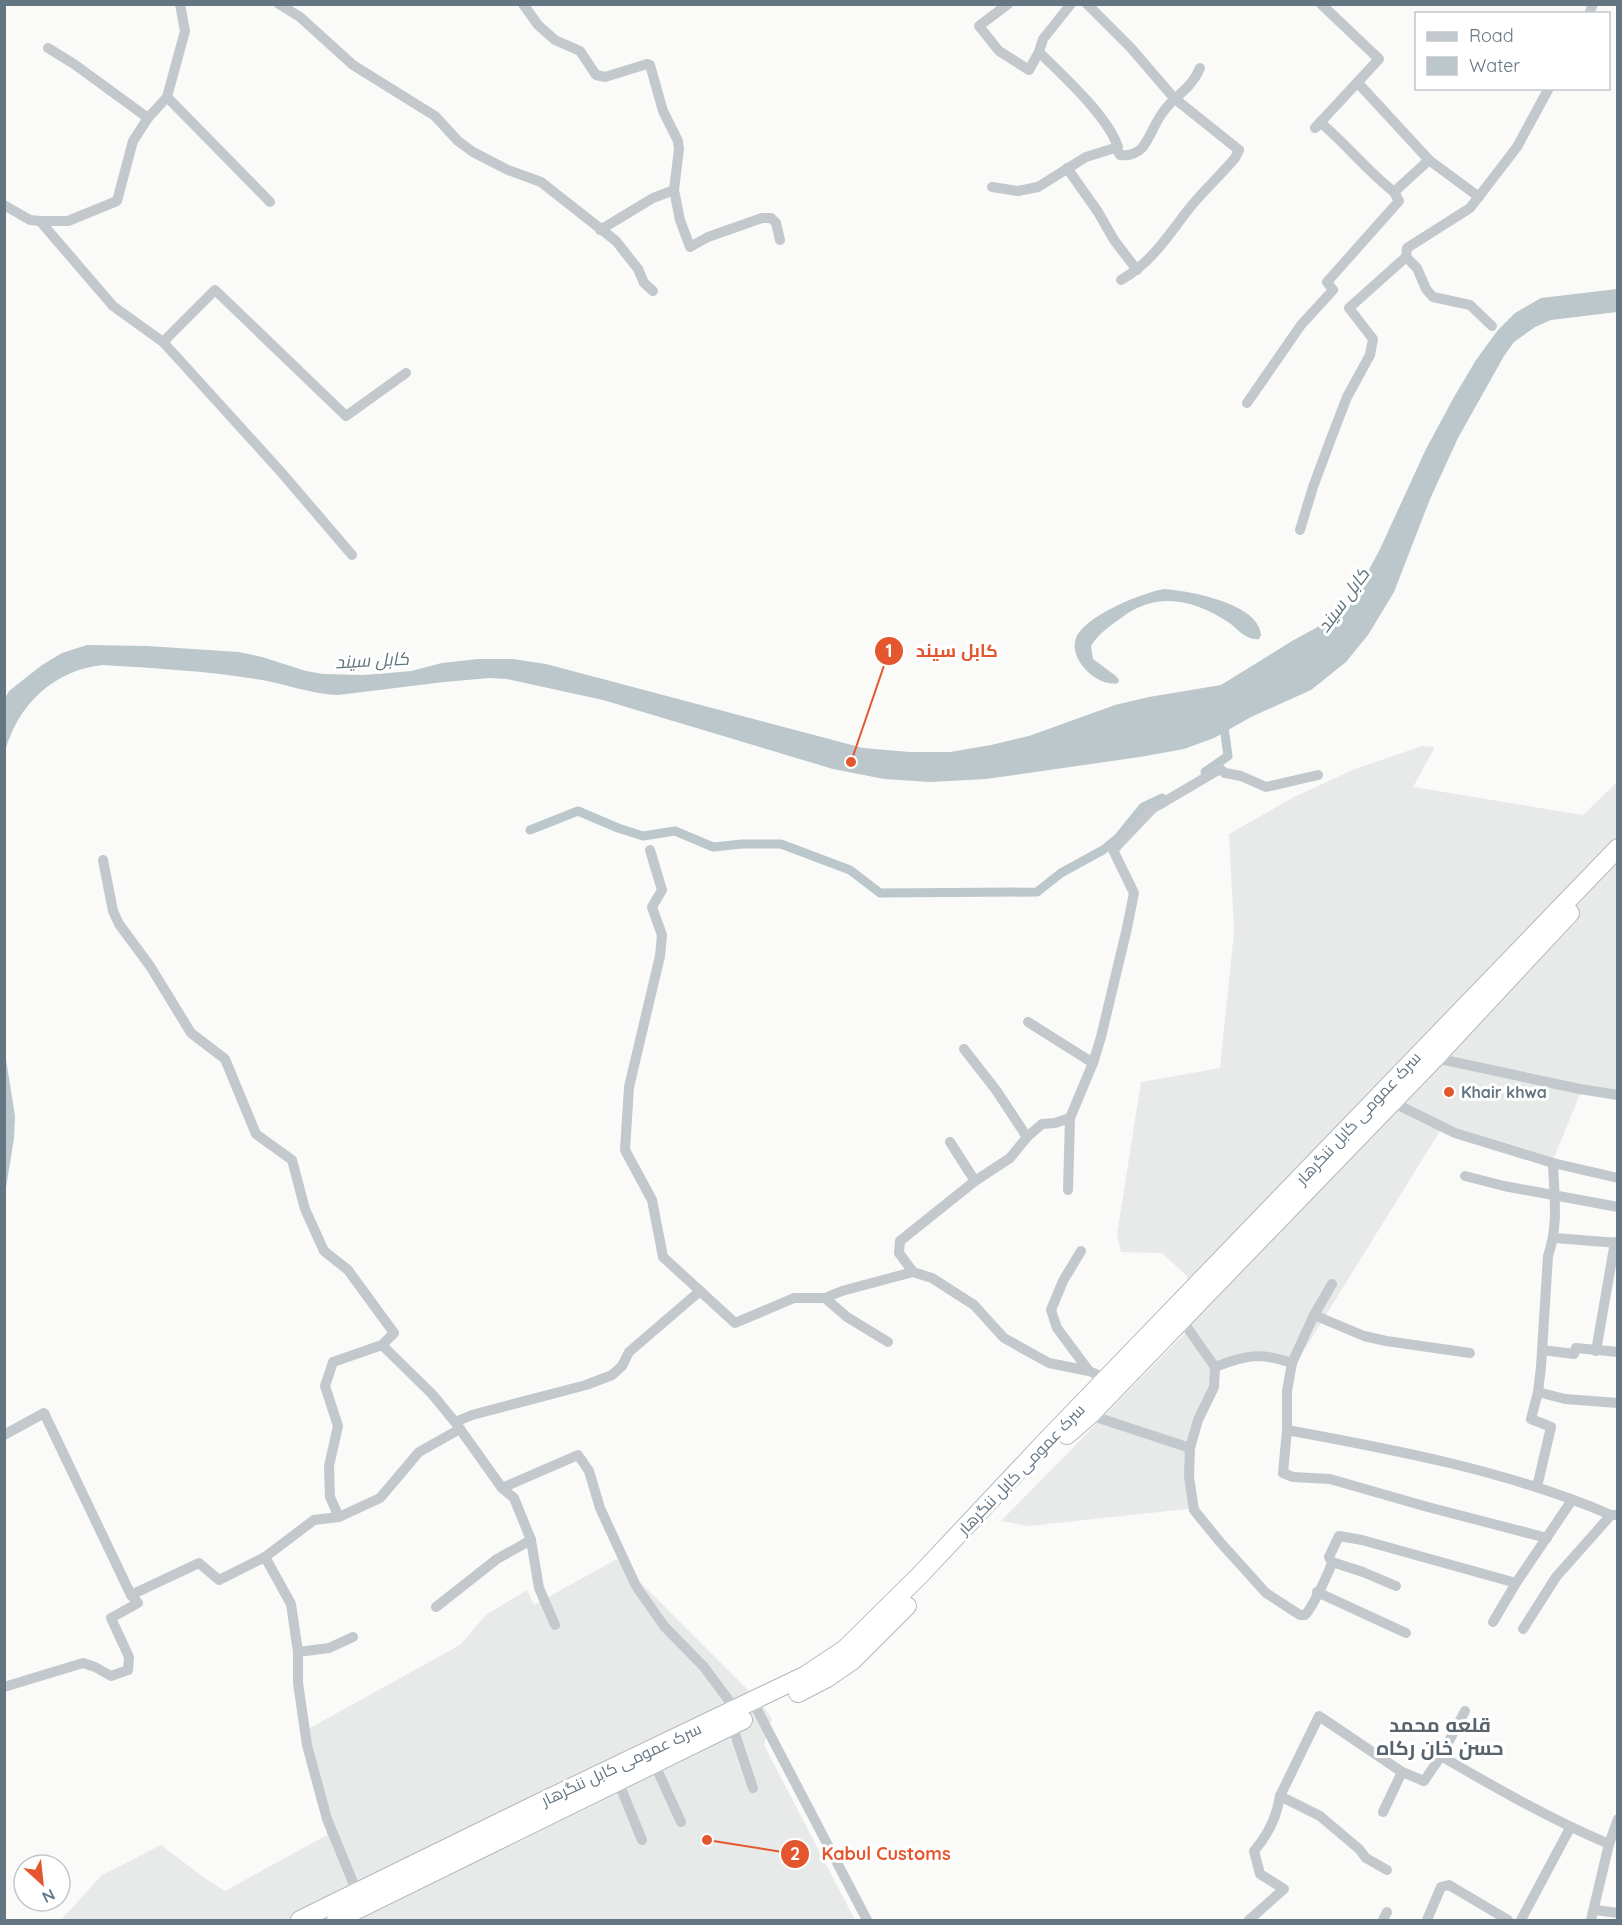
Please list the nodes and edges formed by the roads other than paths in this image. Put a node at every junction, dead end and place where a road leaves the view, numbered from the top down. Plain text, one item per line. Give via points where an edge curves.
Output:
1 (180, 4) edge
2 (279, 4) edge
3 (523, 4) edge
4 (1008, 4) edge
5 (1071, 4) edge
6 (1087, 4) edge
7 (1321, 4) edge
8 (48, 48) dead end
9 (1039, 52) junction
10 (1200, 68) dead end
11 (1358, 83) junction
12 (1548, 90) edge
13 (167, 97) junction
14 (1174, 98) junction
15 (148, 118) junction
16 (1116, 148) junction
17 (1429, 160) junction
18 (1067, 168) junction
19 (992, 187) dead end
20 (674, 190) junction
21 (1394, 192) junction
22 (1479, 197) junction
23 (270, 202) dead end
24 (4, 205) edge
25 (40, 221) junction
26 (600, 230) junction
27 (780, 240) dead end
28 (1406, 257) junction
29 (1137, 270) junction
30 (1121, 280) dead end
31 (653, 291) dead end
32 (1492, 326) dead end
33 (163, 342) junction
34 (406, 373) dead end
35 (1247, 403) dead end
36 (1300, 530) dead end
37 (352, 555) dead end
38 (1318, 775) dead end
39 (1617, 848) edge
40 (650, 850) dead end
41 (103, 861) dead end
42 (1617, 864) edge
43 (1028, 1022) dead end
44 (964, 1048) dead end
45 (1435, 1058) junction
46 (1093, 1063) junction
47 (1617, 1095) edge
48 (1392, 1102) junction
49 (1070, 1118) junction
50 (1027, 1137) junction
51 (950, 1142) dead end
52 (1553, 1163) junction
53 (1465, 1176) dead end
54 (1617, 1179) edge
55 (975, 1181) junction
56 (1068, 1190) dead end
57 (1554, 1194) junction
58 (1617, 1207) edge
59 (1555, 1238) junction
60 (1616, 1243) edge
61 (1081, 1251) dead end
62 (913, 1272) junction
63 (1332, 1284) dead end
64 (700, 1292) junction
65 (825, 1298) junction
66 (1314, 1315) junction
67 (1182, 1320) junction
68 (888, 1342) dead end
69 (382, 1345) junction
70 (1542, 1350) junction
71 (1596, 1351) junction
72 (1617, 1352) edge
73 (1470, 1353) dead end
74 (1292, 1363) junction
75 (1215, 1367) junction
76 (1089, 1371) junction
77 (1107, 1379) junction
78 (1538, 1392) junction
79 (1617, 1403) edge
80 (1090, 1415) junction
81 (458, 1426) junction
82 (1287, 1430) junction
83 (4, 1435) edge
84 (1191, 1448) junction
85 (1537, 1487) junction
86 (502, 1488) junction
87 (1572, 1500) junction
88 (1614, 1515) edge
89 (339, 1517) junction
90 (1547, 1538) junction
91 (531, 1540) junction
92 (265, 1557) junction
93 (1332, 1562) junction
94 (1516, 1583) junction
95 (1396, 1586) dead end
96 (1317, 1592) junction
97 (131, 1595) junction
98 (436, 1606) dead end
99 (1493, 1622) dead end
100 (555, 1625) dead end
101 (1523, 1629) dead end
102 (1406, 1633) dead end
103 (353, 1637) dead end
104 (298, 1652) junction
105 (4, 1687) edge
106 (756, 1707) junction
107 (1465, 1711) dead end
108 (734, 1717) junction
109 (1441, 1756) junction
110 (654, 1763) junction
111 (1402, 1772) junction
112 (618, 1781) junction
113 (753, 1788) dead end
114 (1280, 1796) junction
115 (1383, 1812) dead end
116 (1617, 1819) edge
117 (681, 1822) dead end
118 (1570, 1828) junction
119 (642, 1840) dead end
120 (1609, 1844) junction
121 (1388, 1870) dead end
122 (357, 1892) junction
123 (1617, 1913) edge
124 (1593, 1915) edge
125 (300, 1920) edge
126 (336, 1920) edge
127 (867, 1920) edge
128 (1249, 1920) edge
129 (1427, 1920) edge
130 (1508, 1920) edge
131 (1521, 1920) edge

1 - 13 street via 184,31
2 - 26 street via 300,17 353,65 435,116 473,152 541,182
3 - 20 street via 555,40 580,51 596,75 650,65 663,111 680,149
4 - 9 street via 979,26 999,51 1029,70
5 - 9 street via 1043,39
6 - 14 street
7 - 11 street via 1379,59
8 - 15 street
9 - 16 street via 1106,124
10 - 14 street via 1188,88
11 - 17 street
11 - 21 street via 1317,125 1338,137
12 - 22 street via 1517,147
13 - 15 street
13 - 23 street
14 - 16 street via 1141,149 1120,155
14 - 29 street via 1237,147 1238,153 1187,211 1173,233
15 - 25 street via 133,141 117,201 68,221
16 - 18 street via 1086,157
17 - 21 street
17 - 22 street
18 - 19 street via 1038,187 1018,191
18 - 29 street
20 - 26 street
20 - 27 street via 690,247 762,218 771,218 776,223
21 - 35 street via 1399,201 1327,282 1333,290 1301,325
22 - 28 street via 1470,208 1407,248
24 - 25 street via 30,220
25 - 33 street via 113,306
26 - 31 street via 616,241
28 - 32 street via 1433,297 1470,305
28 - 36 street via 1349,308 1373,339 1370,355 1347,397
29 - 30 street
33 - 34 street via 214,290 346,416
33 - 37 street
38 - 46 street via 1266,787 1220,769 1152,809 1113,850 1134,893
39 - 77 highway, سرک عمومی کابل ننگرهار
40 - 64 street via 662,890 652,907 662,935 629,1087 625,1150 652,1200 663,1257
41 - 69 street via 119,924 191,1033 225,1059 256,1134 292,1160 305,1209 324,1251 348,1270 394,1333
42 - 45 highway, سرک عمومی کابل ننگرهار
43 - 46 street
44 - 50 street
45 - 47 street
45 - 48 highway, سرک عمومی کابل ننگرهار
46 - 49 street
48 - 52 street via 1455,1133
48 - 67 highway, سرک عمومی کابل ننگرهار
49 - 50 street via 1042,1124
49 - 56 street
50 - 55 street via 1010,1158
51 - 55 street
52 - 54 street
52 - 57 street
53 - 57 street
55 - 62 street via 900,1241 899,1252
57 - 58 street
57 - 59 street
59 - 60 street
59 - 70 street via 1548,1256
60 - 71 street
61 - 76 street via 1051,1310 1058,1328
62 - 65 street
62 - 76 street via 932,1278 974,1305 1005,1338 1049,1363
63 - 66 street
64 - 65 street via 735,1323 794,1298
64 - 81 street via 629,1352 612,1375 472,1415
65 - 68 street
66 - 73 street via 1364,1336
66 - 74 street
67 - 75 street
67 - 80 highway, سرک عمومی کابل ننگرهار
69 - 81 street
69 - 89 street via 333,1362 325,1386 338,1426 329,1466 330,1497
70 - 71 street via 1574,1354 1576,1348
70 - 78 street
71 - 72 street
74 - 75 street via 1247,1355
74 - 82 street
75 - 84 street via 1214,1387 1198,1420
76 - 77 street
77 - 106 highway, سرک عمومی کابل ننگرهار via 845,1649
78 - 79 street via 1565,1399
78 - 85 street via 1531,1419 1551,1427
80 - 84 street
80 - 106 highway, سرک عمومی کابل ننگرهار via 1061,1439 854,1660 827,1678
81 - 86 street
81 - 89 street via 419,1452 380,1498
82 - 85 street via 1380,1447
82 - 90 street via 1283,1473 1330,1479
83 - 97 street via 44,1413
84 - 96 street via 1189,1477 1194,1510 1220,1542 1266,1593 1300,1614 1310,1610
85 - 87 street
86 - 91 street via 514,1497
86 - 108 street via 578,1455 589,1472 600,1508 636,1586 664,1626 704,1667
87 - 88 street
87 - 90 street
88 - 101 street via 1556,1578
89 - 92 street via 314,1520
90 - 94 street
91 - 98 street via 497,1559
91 - 100 street via 539,1588
92 - 97 street via 219,1580 199,1563
92 - 104 street via 291,1604
93 - 94 street via 1329,1557 1339,1536
93 - 95 street
93 - 96 street
94 - 99 street
96 - 102 street
97 - 105 street via 138,1603 111,1618 129,1657 128,1670 111,1676 82,1663
103 - 104 street via 329,1648
104 - 122 street via 307,1745 327,1819
106 - 108 highway, سرک عمومی کابل ننگرهار
106 - 127 street
107 - 109 street
108 - 110 highway, سرک عمومی کابل ننگرهار
108 - 113 street
108 - 122 highway, سرک عمومی کابل ننگرهار
109 - 111 street via 1424,1781
109 - 118 street
110 - 112 highway, سرک عمومی کابل ننگرهار
110 - 117 street
111 - 114 street via 1318,1716
111 - 115 street
112 - 119 street
112 - 126 highway, سرک عمومی کابل ننگرهار
114 - 121 street via 1320,1816 1366,1858
114 - 128 street via 1265,1839 1254,1851 1260,1874 1284,1889
116 - 120 street
118 - 120 street
118 - 131 street
120 - 124 street
122 - 125 highway, سرک عمومی کابل ننگرهار
123 - 124 street
129 - 130 street via 1444,1884

